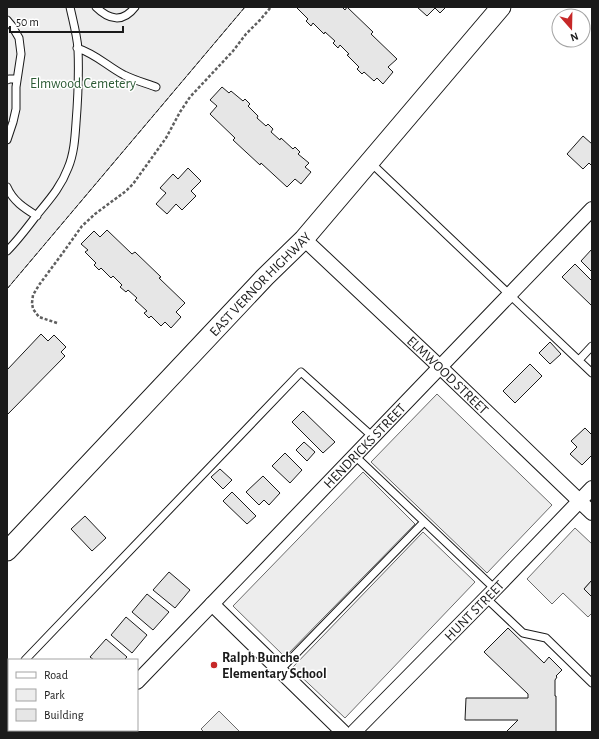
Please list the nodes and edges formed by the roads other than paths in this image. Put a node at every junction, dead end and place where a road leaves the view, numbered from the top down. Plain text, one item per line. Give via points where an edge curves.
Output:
1 (70, 7) edge
2 (96, 7) edge
3 (135, 7) edge
4 (501, 7) edge
5 (7, 20) edge
6 (78, 48) junction
7 (17, 79) junction
8 (7, 80) edge
9 (156, 87) dead end
10 (7, 140) edge
11 (370, 162) junction
12 (7, 187) edge
13 (592, 209) edge
14 (37, 216) junction
15 (304, 239) junction
16 (7, 252) edge
17 (510, 294) junction
18 (592, 346) edge
19 (579, 360) junction
20 (440, 367) junction
21 (592, 373) edge
22 (373, 437) junction
23 (355, 456) junction
24 (592, 488) edge
25 (580, 501) junction
26 (592, 513) edge
27 (424, 522) junction
28 (7, 551) edge
29 (490, 594) junction
30 (212, 604) junction
31 (26, 659) edge
32 (280, 670) junction
33 (138, 681) edge
34 (592, 683) edge
35 (343, 732) edge
36 (354, 732) edge

1 - 6 lane
2 - 3 lane via 109,17 122,18
4 - 11 street, EAST VERNOR HIGHWAY
5 - 7 lane via 19,38 21,54
6 - 9 lane via 138,82
6 - 14 lane via 77,107 71,160 51,199
7 - 8 lane
7 - 10 lane via 16,109
11 - 15 street, EAST VERNOR HIGHWAY
11 - 17 lane
12 - 14 lane via 22,207
13 - 17 street, HENDRICKS STREET
14 - 16 lane
15 - 20 street, ELMWOOD STREET
15 - 28 street, EAST VERNOR HIGHWAY via 263,279
17 - 19 lane
17 - 20 street, HENDRICKS STREET
18 - 19 lane
19 - 21 lane
20 - 22 street, HENDRICKS STREET
20 - 25 street, ELMWOOD STREET
22 - 23 street, HENDRICKS STREET
22 - 31 lane via 301,372
23 - 27 lane
23 - 30 street, HENDRICKS STREET
24 - 25 street, HUNT STREET
25 - 26 street, ELMWOOD STREET
25 - 29 street, HUNT STREET
27 - 29 lane
27 - 32 lane
29 - 34 lane via 523,632 546,638
29 - 36 street, HUNT STREET
30 - 32 street
30 - 33 street, HENDRICKS STREET
32 - 35 street

